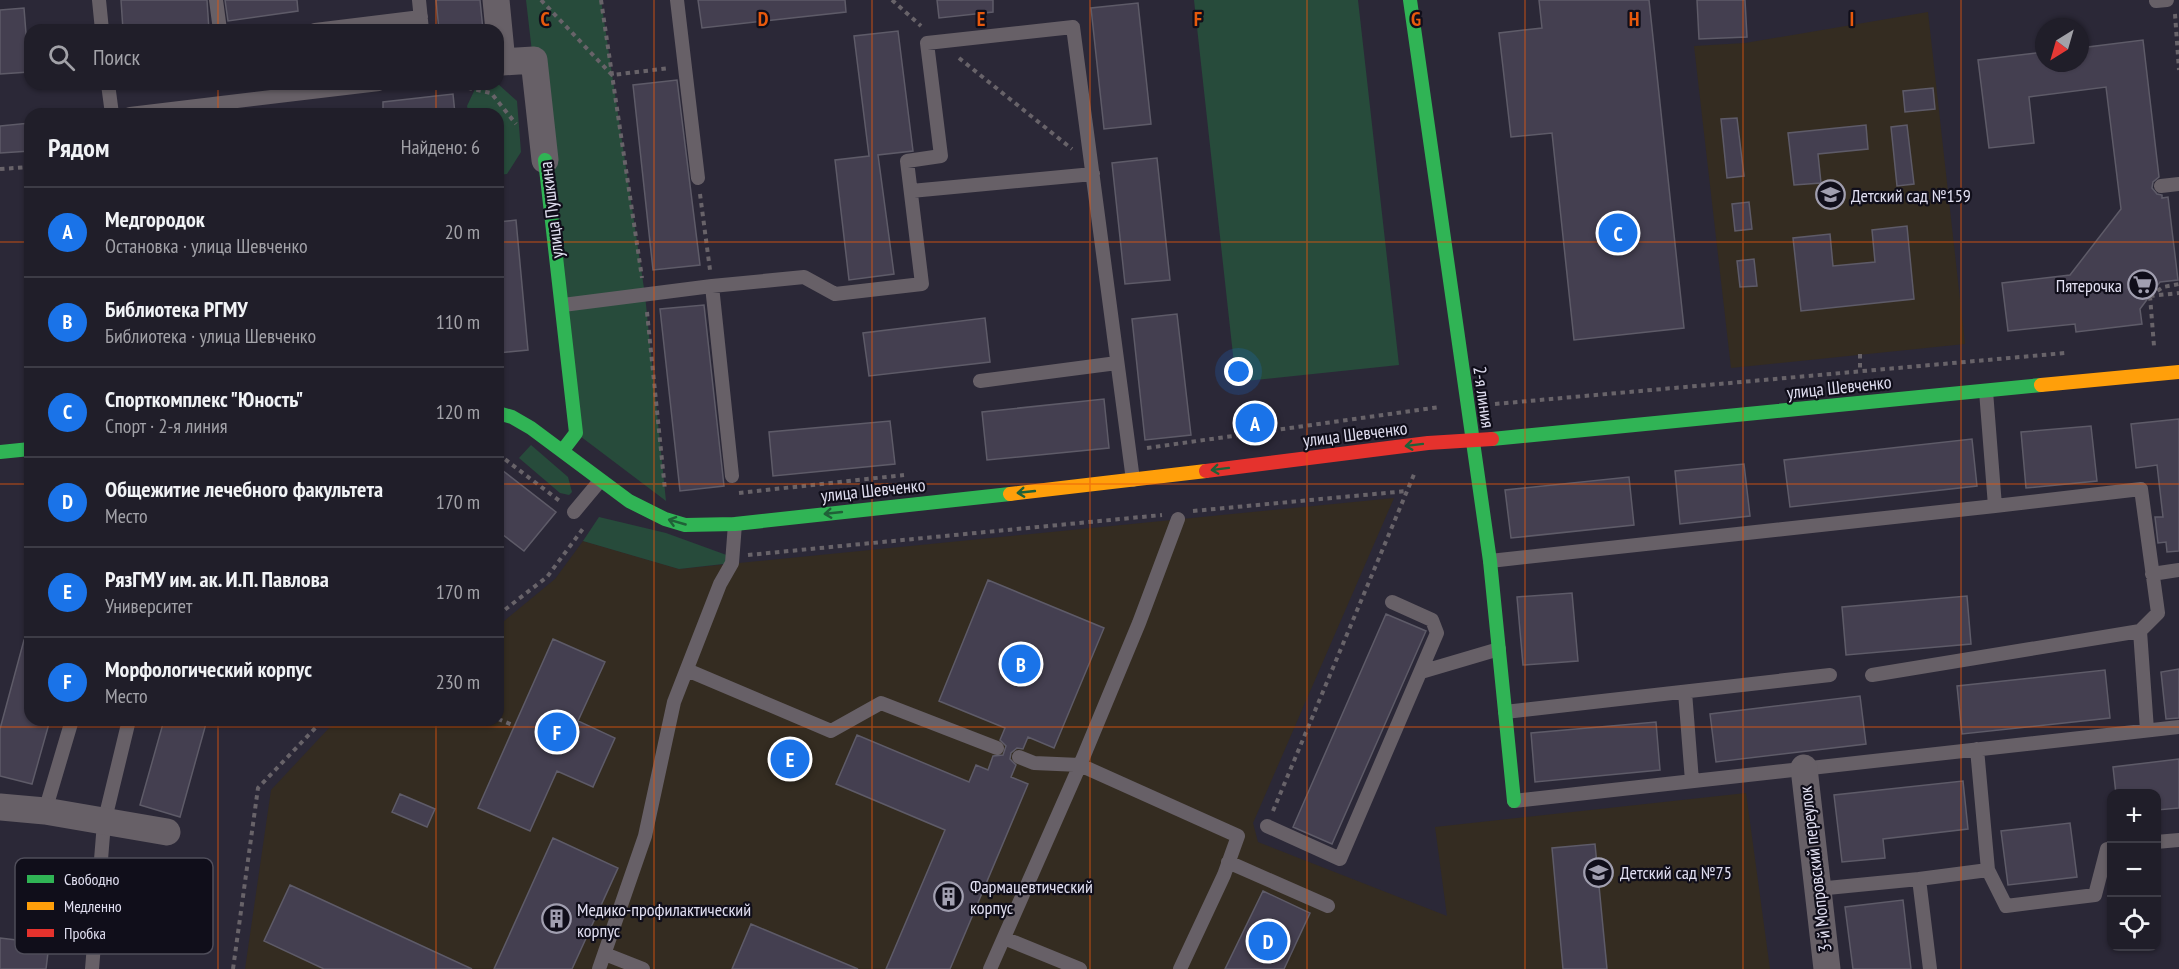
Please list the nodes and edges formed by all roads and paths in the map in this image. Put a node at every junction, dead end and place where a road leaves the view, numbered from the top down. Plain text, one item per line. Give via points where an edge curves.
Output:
1 (99, 0) edge
2 (216, 0) edge
3 (419, 0) edge
4 (496, 0) edge
5 (541, 0) edge
6 (602, 0) edge
7 (677, 0) edge
8 (892, 0) edge
9 (1410, 0) edge
10 (2179, 5) edge
11 (101, 24) edge
12 (219, 24) edge
13 (422, 24) edge
14 (498, 24) edge
15 (940, 42) junction
16 (504, 62) edge
17 (685, 67) junction
18 (2179, 70) edge
19 (612, 75) junction
20 (109, 90) edge
21 (329, 90) edge
22 (477, 90) edge
23 (110, 108) edge
24 (180, 108) edge
25 (503, 108) edge
26 (504, 109) edge
27 (518, 126) dead end
28 (545, 160) joint
29 (24, 167) edge
30 (0, 169) edge
31 (1092, 170) junction
32 (698, 178) joint
33 (2179, 184) edge
34 (2161, 186) dead end
35 (911, 191) junction
36 (2179, 284) edge
37 (712, 286) junction
38 (2179, 293) edge
39 (645, 295) junction
40 (2150, 296) junction
41 (563, 305) junction
42 (2154, 346) dead end
43 (1860, 354) dead end
44 (2033, 355) dead end
45 (1117, 363) junction
46 (1860, 370) junction
47 (2179, 372) edge
48 (980, 381) dead end
49 (1986, 391) junction
50 (1467, 406) junction
51 (1432, 407) junction
52 (504, 414) edge
53 (1472, 441) junction
54 (1428, 443) junction
55 (24, 450) edge
56 (563, 450) junction
57 (1129, 451) junction
58 (0, 452) edge
59 (909, 475) dead end
60 (732, 476) dead end
61 (1133, 480) junction
62 (599, 482) junction
63 (735, 494) dead end
64 (1995, 506) junction
65 (574, 512) dead end
66 (668, 519) junction
67 (1178, 519) dead end
68 (735, 524) junction
69 (586, 525) dead end
70 (1490, 561) junction
71 (2179, 570) edge
72 (2152, 574) junction
73 (1392, 602) dead end
74 (504, 610) edge
75 (2140, 631) junction
76 (1499, 649) junction
77 (687, 670) junction
78 (1421, 672) junction
79 (1830, 675) dead end
80 (1872, 675) dead end
81 (1684, 692) junction
82 (1505, 712) junction
83 (504, 721) edge
84 (70, 726) edge
85 (128, 726) edge
86 (317, 726) edge
87 (515, 726) dead end
88 (2179, 727) edge
89 (2147, 730) junction
90 (997, 748) dead end
91 (1977, 749) junction
92 (1019, 757) dead end
93 (1080, 765) junction
94 (1804, 768) junction
95 (1692, 780) junction
96 (1514, 801) joint
97 (0, 807) edge
98 (45, 811) junction
99 (104, 823) junction
100 (1267, 826) joint
101 (167, 832) dead end
102 (2179, 840) edge
103 (2161, 842) edge
104 (2107, 849) edge
105 (101, 858) edge
106 (1228, 862) junction
107 (1988, 870) junction
108 (1919, 879) junction
109 (1817, 889) junction
110 (1328, 906) dead end
111 (1004, 938) junction
112 (93, 954) edge
113 (605, 954) junction
114 (92, 969) edge
115 (233, 969) edge
116 (599, 969) edge
117 (642, 969) edge
118 (990, 969) edge
119 (1080, 969) edge
120 (1180, 969) edge
121 (1827, 969) edge
122 (1930, 969) edge

1 - 11 lane
2 - 12 lane
3 - 13 lane
4 - 14 street, улица Пушкина
5 - 19 path
6 - 19 path
7 - 17 lane
8 - 15 path
9 - 50 street, 2-я линия
10 - 18 path via 2174,15
15 - 31 path
15 - 31 lane via 1073,27
15 - 35 lane via 927,43 941,156 908,161
16 - 28 street, улица Пушкина via 534,60
17 - 19 path
17 - 32 lane
19 - 39 path
20 - 23 lane
21 - 24 lane
22 - 25 path via 491,93
26 - 27 path
28 - 41 street, улица Пушкина
29 - 30 path
31 - 35 lane
31 - 45 lane
32 - 37 path
33 - 34 lane
35 - 37 lane via 922,284 835,294 804,277
36 - 40 path via 2163,287
37 - 39 lane
37 - 60 lane
38 - 40 path
39 - 41 lane
39 - 66 path
40 - 42 path
41 - 56 street, улица Пушкина via 576,432
43 - 46 path
44 - 46 path
45 - 48 lane
45 - 57 lane
46 - 50 path
47 - 49 street, улица Шевченко
49 - 53 street, улица Шевченко
49 - 64 lane
50 - 51 path
50 - 53 street, 2-я линия
51 - 54 path
51 - 57 path
52 - 56 street, улица Шевченко via 514,416
53 - 54 street, улица Шевченко
53 - 70 street, 2-я линия
54 -> 61 street, улица Шевченко
54 - 100 path
55 - 58 street
56 - 62 street, улица Шевченко
57 - 61 lane
59 - 63 path
61 -> 68 street, улица Шевченко
62 - 65 lane
62 - 66 street, улица Шевченко via 647,513
64 - 70 lane
64 - 72 lane via 2141,489
68 -> 66 street, улица Шевченко via 687,525
67 - 93 lane
68 - 77 lane via 732,563
69 - 74 path via 547,577
70 - 76 street, 2-я линия
71 - 72 lane
72 - 75 lane via 2158,613
73 - 78 lane via 1432,620 1437,633
75 - 80 lane
75 - 89 lane
76 - 78 lane
76 - 82 street, 2-я линия
77 - 90 lane via 831,731 881,703
77 - 113 lane via 674,702 645,836
78 - 100 lane via 1340,859
79 - 81 lane
81 - 82 lane
81 - 95 lane
82 - 96 street, 2-я линия
83 - 87 path
84 - 98 lane
85 - 99 lane
86 - 115 path via 258,788
88 - 89 lane
89 - 91 lane
91 - 94 lane
91 - 107 lane
92 - 93 lane via 1035,763
93 - 106 lane via 1238,836
93 - 111 lane
94 - 95 lane
94 - 109 street, 3-й Мопровский переулок
95 - 96 lane
97 - 98 street
98 - 99 street
99 - 101 street
99 - 105 lane
102 - 103 lane
104 - 107 lane via 2095,896 2006,906
106 - 110 lane
106 - 120 lane
107 - 108 lane
108 - 109 lane
108 - 122 lane
109 - 121 street, 3-й Мопровский переулок
111 - 118 lane
111 - 119 lane
112 - 114 lane
113 - 116 lane
113 - 117 lane

